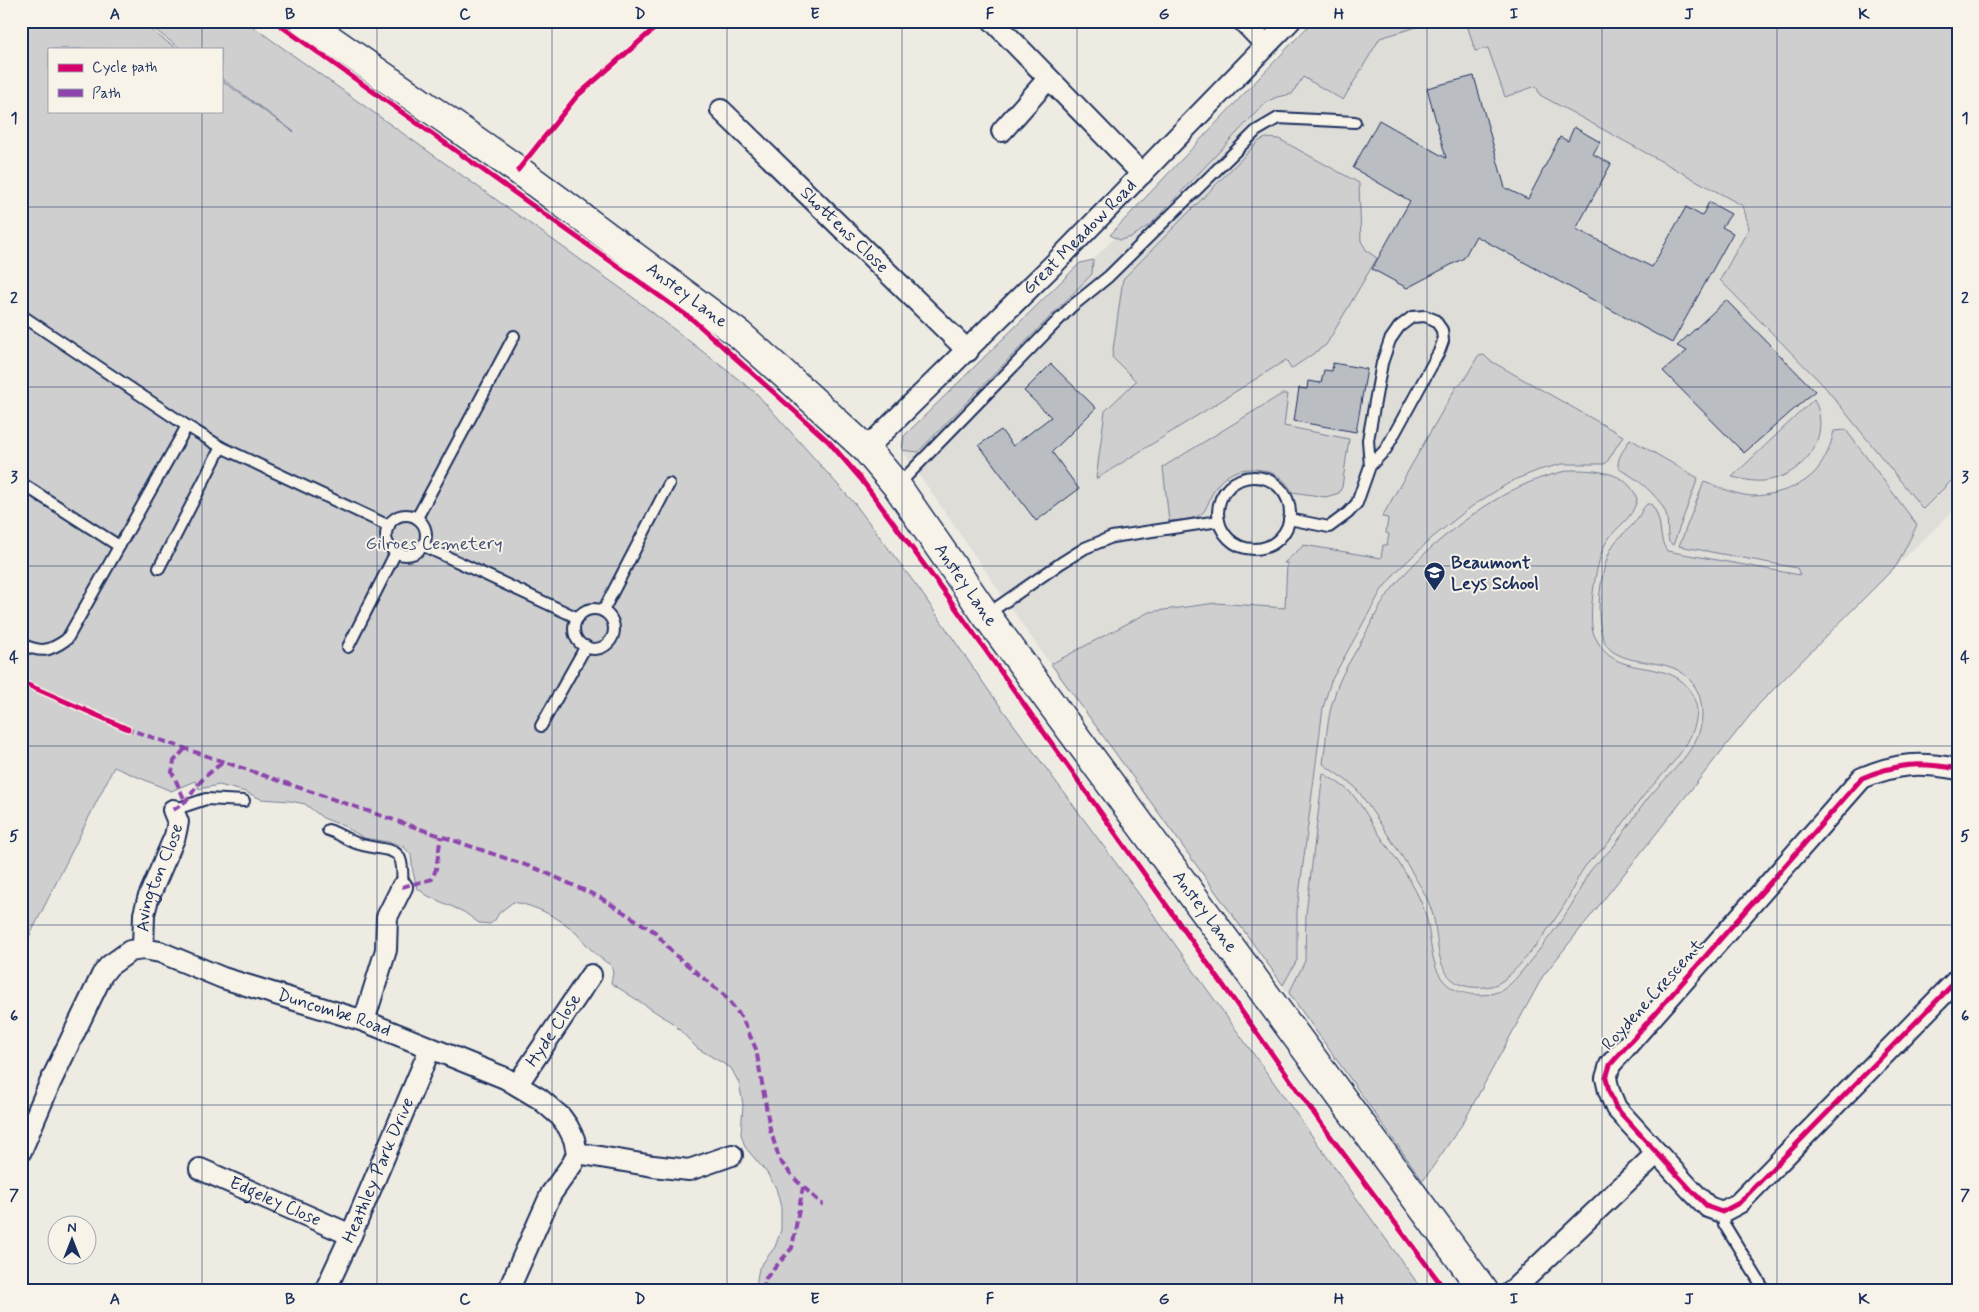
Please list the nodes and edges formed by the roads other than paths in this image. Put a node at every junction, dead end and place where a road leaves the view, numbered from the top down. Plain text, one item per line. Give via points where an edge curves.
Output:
1 (304, 21) edge
2 (993, 21) edge
3 (1242, 21) edge
4 (1290, 21) edge
5 (1266, 45) junction
6 (1048, 79) junction
7 (721, 110) dead end
8 (1355, 122) dead end
9 (1002, 131) dead end
10 (1142, 174) junction
11 (22, 318) edge
12 (514, 336) dead end
13 (968, 351) junction
14 (187, 426) junction
15 (221, 447) junction
16 (866, 450) junction
17 (1370, 466) junction
18 (21, 483) edge
19 (669, 484) dead end
20 (897, 486) junction
21 (417, 518) junction
22 (1289, 519) junction
23 (1219, 522) junction
24 (389, 526) junction
25 (119, 546) junction
26 (424, 546) junction
27 (396, 552) junction
28 (159, 568) dead end
29 (603, 611) junction
30 (986, 615) junction
31 (578, 618) junction
32 (21, 644) edge
33 (586, 646) junction
34 (348, 647) dead end
35 (541, 726) dead end
36 (1958, 769) edge
37 (244, 801) dead end
38 (173, 810) joint
39 (328, 830) dead end
40 (402, 887) joint
41 (143, 949) junction
42 (591, 975) dead end
43 (1958, 979) edge
44 (364, 1021) junction
45 (430, 1048) junction
46 (518, 1086) junction
47 (21, 1151) edge
48 (577, 1153) junction
49 (1657, 1153) junction
50 (732, 1155) dead end
51 (200, 1168) dead end
52 (1722, 1212) junction
53 (351, 1235) junction
54 (325, 1291) edge
55 (508, 1291) edge
56 (1484, 1291) edge
57 (1512, 1291) edge
58 (1765, 1291) edge

1 - 16 main road, Anstey Lane via 518,170 740,335
2 - 6 street
3 - 5 street
4 - 5 street, Great Meadow Road
5 - 10 street, Great Meadow Road
6 - 9 street
6 - 10 street
7 - 13 street, Shottens Close
8 - 20 lane via 1278,118 1256,131 1108,277 1070,307
10 - 13 street, Great Meadow Road
11 - 14 lane
12 - 21 lane
13 - 16 street, Great Meadow Road
14 - 15 lane
14 - 25 lane
15 - 24 lane
15 - 28 lane
16 - 20 main road, Anstey Lane
17 - 17 lane via 1368,440 1390,340 1412,317 1425,316 1434,320 1442,330 1441,347 1397,431
17 - 22 lane via 1356,502 1329,528
18 - 25 lane
19 - 29 lane
20 - 30 main road, Anstey Lane
21 - 24 lane via 404,515
21 - 26 lane via 427,534
22 - 23 lane via 1282,535 1273,544 1249,549 1228,538
22 - 23 lane via 1288,501 1282,491 1269,480 1252,477 1230,485 1223,494 1218,505
23 - 30 lane via 1112,537 1085,548
24 - 27 lane via 386,537
25 - 32 lane via 66,639 52,649 35,650
26 - 27 lane via 408,555
26 - 31 lane
27 - 34 lane
29 - 31 lane via 588,610
29 - 33 lane via 613,622 613,635 605,645
30 - 56 main road, Anstey Lane
31 - 33 lane via 575,624 577,637
33 - 35 lane
36 - 49 street, Roydene Crescent via 1912,764 1887,768 1862,778 1610,1065 1606,1078 1616,1108
37 - 38 lane via 206,799
38 - 41 street, Avington Close via 178,822 175,836 148,899
39 - 40 lane via 359,844 390,849 401,859
40 - 44 street via 387,918 386,950
41 - 44 street, Duncombe Road via 160,952 271,994
41 - 47 street via 130,951 102,975
42 - 46 street, Hyde Close
43 - 52 street via 1738,1203
44 - 45 street, Duncombe Road
45 - 46 street, Duncombe Road
45 - 53 street, Heathley Park Drive
46 - 48 street, Duncombe Road via 561,1117 574,1139
48 - 50 street via 689,1170
48 - 55 street via 551,1194
49 - 52 street, Roydene Crescent via 1708,1207
49 - 57 street
51 - 53 street, Edgeley Close
52 - 58 lane via 1724,1224
53 - 54 street, Heathley Park Drive

